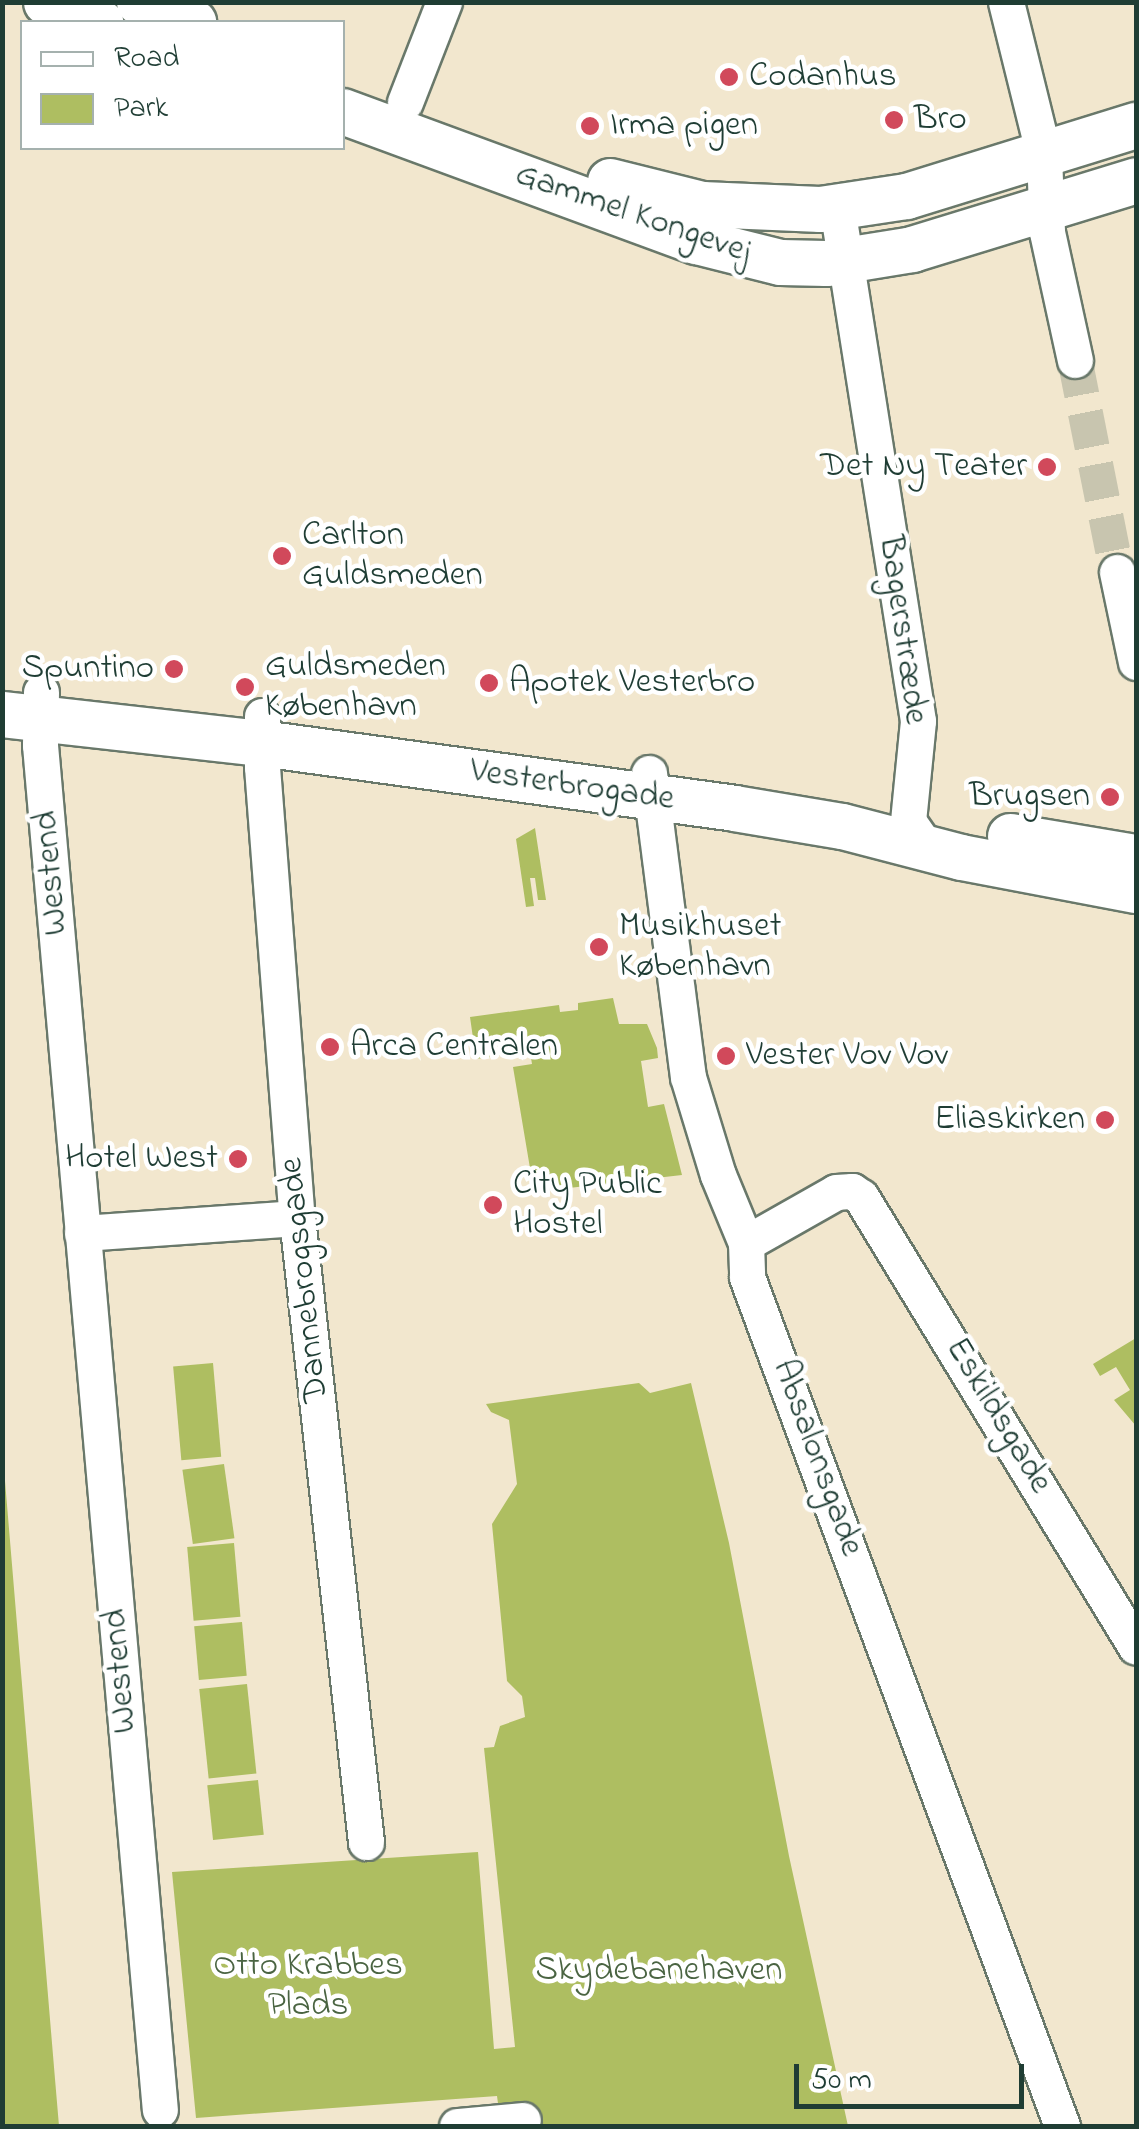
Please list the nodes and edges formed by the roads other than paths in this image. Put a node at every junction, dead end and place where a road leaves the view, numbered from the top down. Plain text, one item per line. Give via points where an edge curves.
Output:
1 (46, 2) edge
2 (139, 2) edge
3 (444, 2) edge
4 (1006, 2) edge
5 (95, 20) edge
6 (188, 20) edge
7 (345, 80) edge
8 (345, 111) edge
9 (400, 116) junction
10 (1136, 125) edge
11 (1044, 155) junction
12 (1136, 180) edge
13 (836, 207) junction
14 (1045, 207) junction
15 (845, 261) junction
16 (1074, 360) tunnel mouth
17 (1117, 572) tunnel mouth
18 (1136, 662) edge
19 (22, 704) edge
20 (262, 730) junction
21 (649, 786) junction
22 (918, 832) junction
23 (1136, 857) edge
24 (1136, 890) edge
25 (297, 1218) junction
26 (82, 1233) junction
27 (746, 1243) junction
28 (1136, 1647) edge
29 (366, 1842) dead end
30 (160, 2110) dead end
31 (523, 2120) dead end
32 (457, 2126) edge
33 (1062, 2126) edge

1 - 5 street
2 - 6 street
3 - 9 street
4 - 11 street
7 - 9 street, Gammel Kongevej
8 - 9 street, Gammel Kongevej
9 - 13 street, Gammel Kongevej via 656,195 730,207
9 - 15 street, Gammel Kongevej via 740,256
10 - 11 street, Gammel Kongevej
11 - 13 street, Gammel Kongevej via 906,196
11 - 14 street
12 - 14 street, Gammel Kongevej
13 - 15 street, Bagerstræde
14 - 15 street, Gammel Kongevej via 912,249
14 - 16 street
15 - 22 street, Bagerstræde via 918,721
17 - 18 street
19 - 20 street, Vesterbrogade
19 - 26 street, Westend
20 - 21 street, Vesterbrogade
20 - 25 street, Dannebrogsgade
21 - 22 street, Vesterbrogade via 756,784
21 - 27 street, Absalonsgade via 688,1077
22 - 23 street, Vesterbrogade
22 - 24 street, Vesterbrogade
25 - 26 street
25 - 29 street, Dannebrogsgade
26 - 30 street, Westend
27 - 28 street, Eskildsgade via 813,1202 852,1191 878,1218
27 - 33 street, Absalonsgade via 747,1277
31 - 32 street

